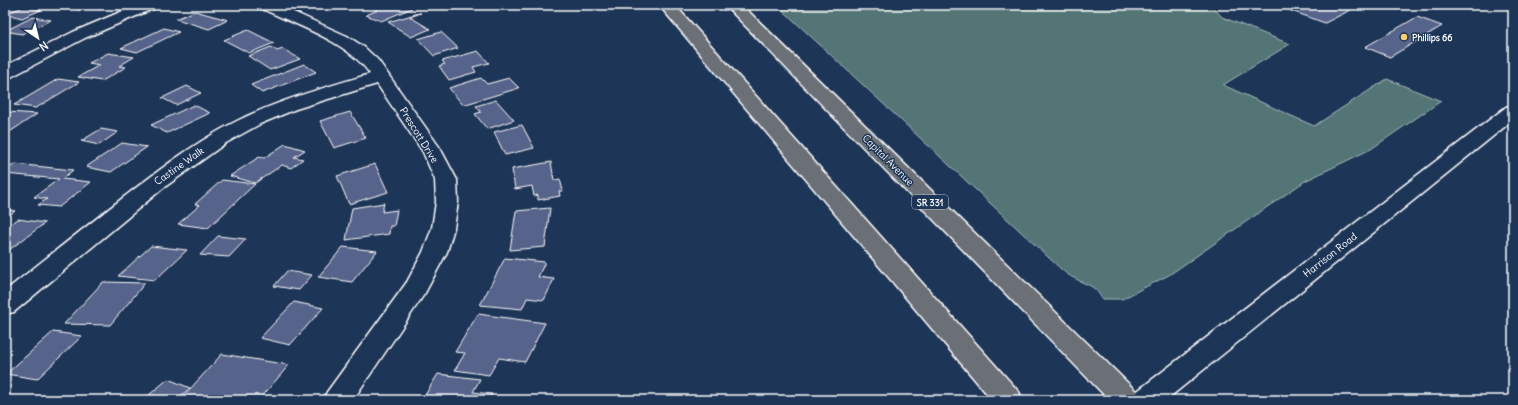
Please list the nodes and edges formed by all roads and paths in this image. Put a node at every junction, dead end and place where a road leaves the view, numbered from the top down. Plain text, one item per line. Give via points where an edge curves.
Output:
1 (150, 5) edge
2 (265, 5) edge
3 (667, 5) edge
4 (733, 5) edge
5 (5, 73) edge
6 (382, 77) junction
7 (1513, 111) edge
8 (5, 305) edge
9 (337, 400) edge
10 (1009, 400) edge
11 (1127, 400) edge
12 (1146, 400) edge

1 - 5 street via 79,35
2 - 6 street, Prescott Drive via 341,40 367,60
3 - 10 highway
4 - 11 highway, Capital Avenue / SR 331
6 - 8 street, Castine Walk via 310,98 237,128 145,191
6 - 9 street, Prescott Drive via 433,152 446,180 444,228 435,252 416,287
7 - 12 street, Harrison Road

